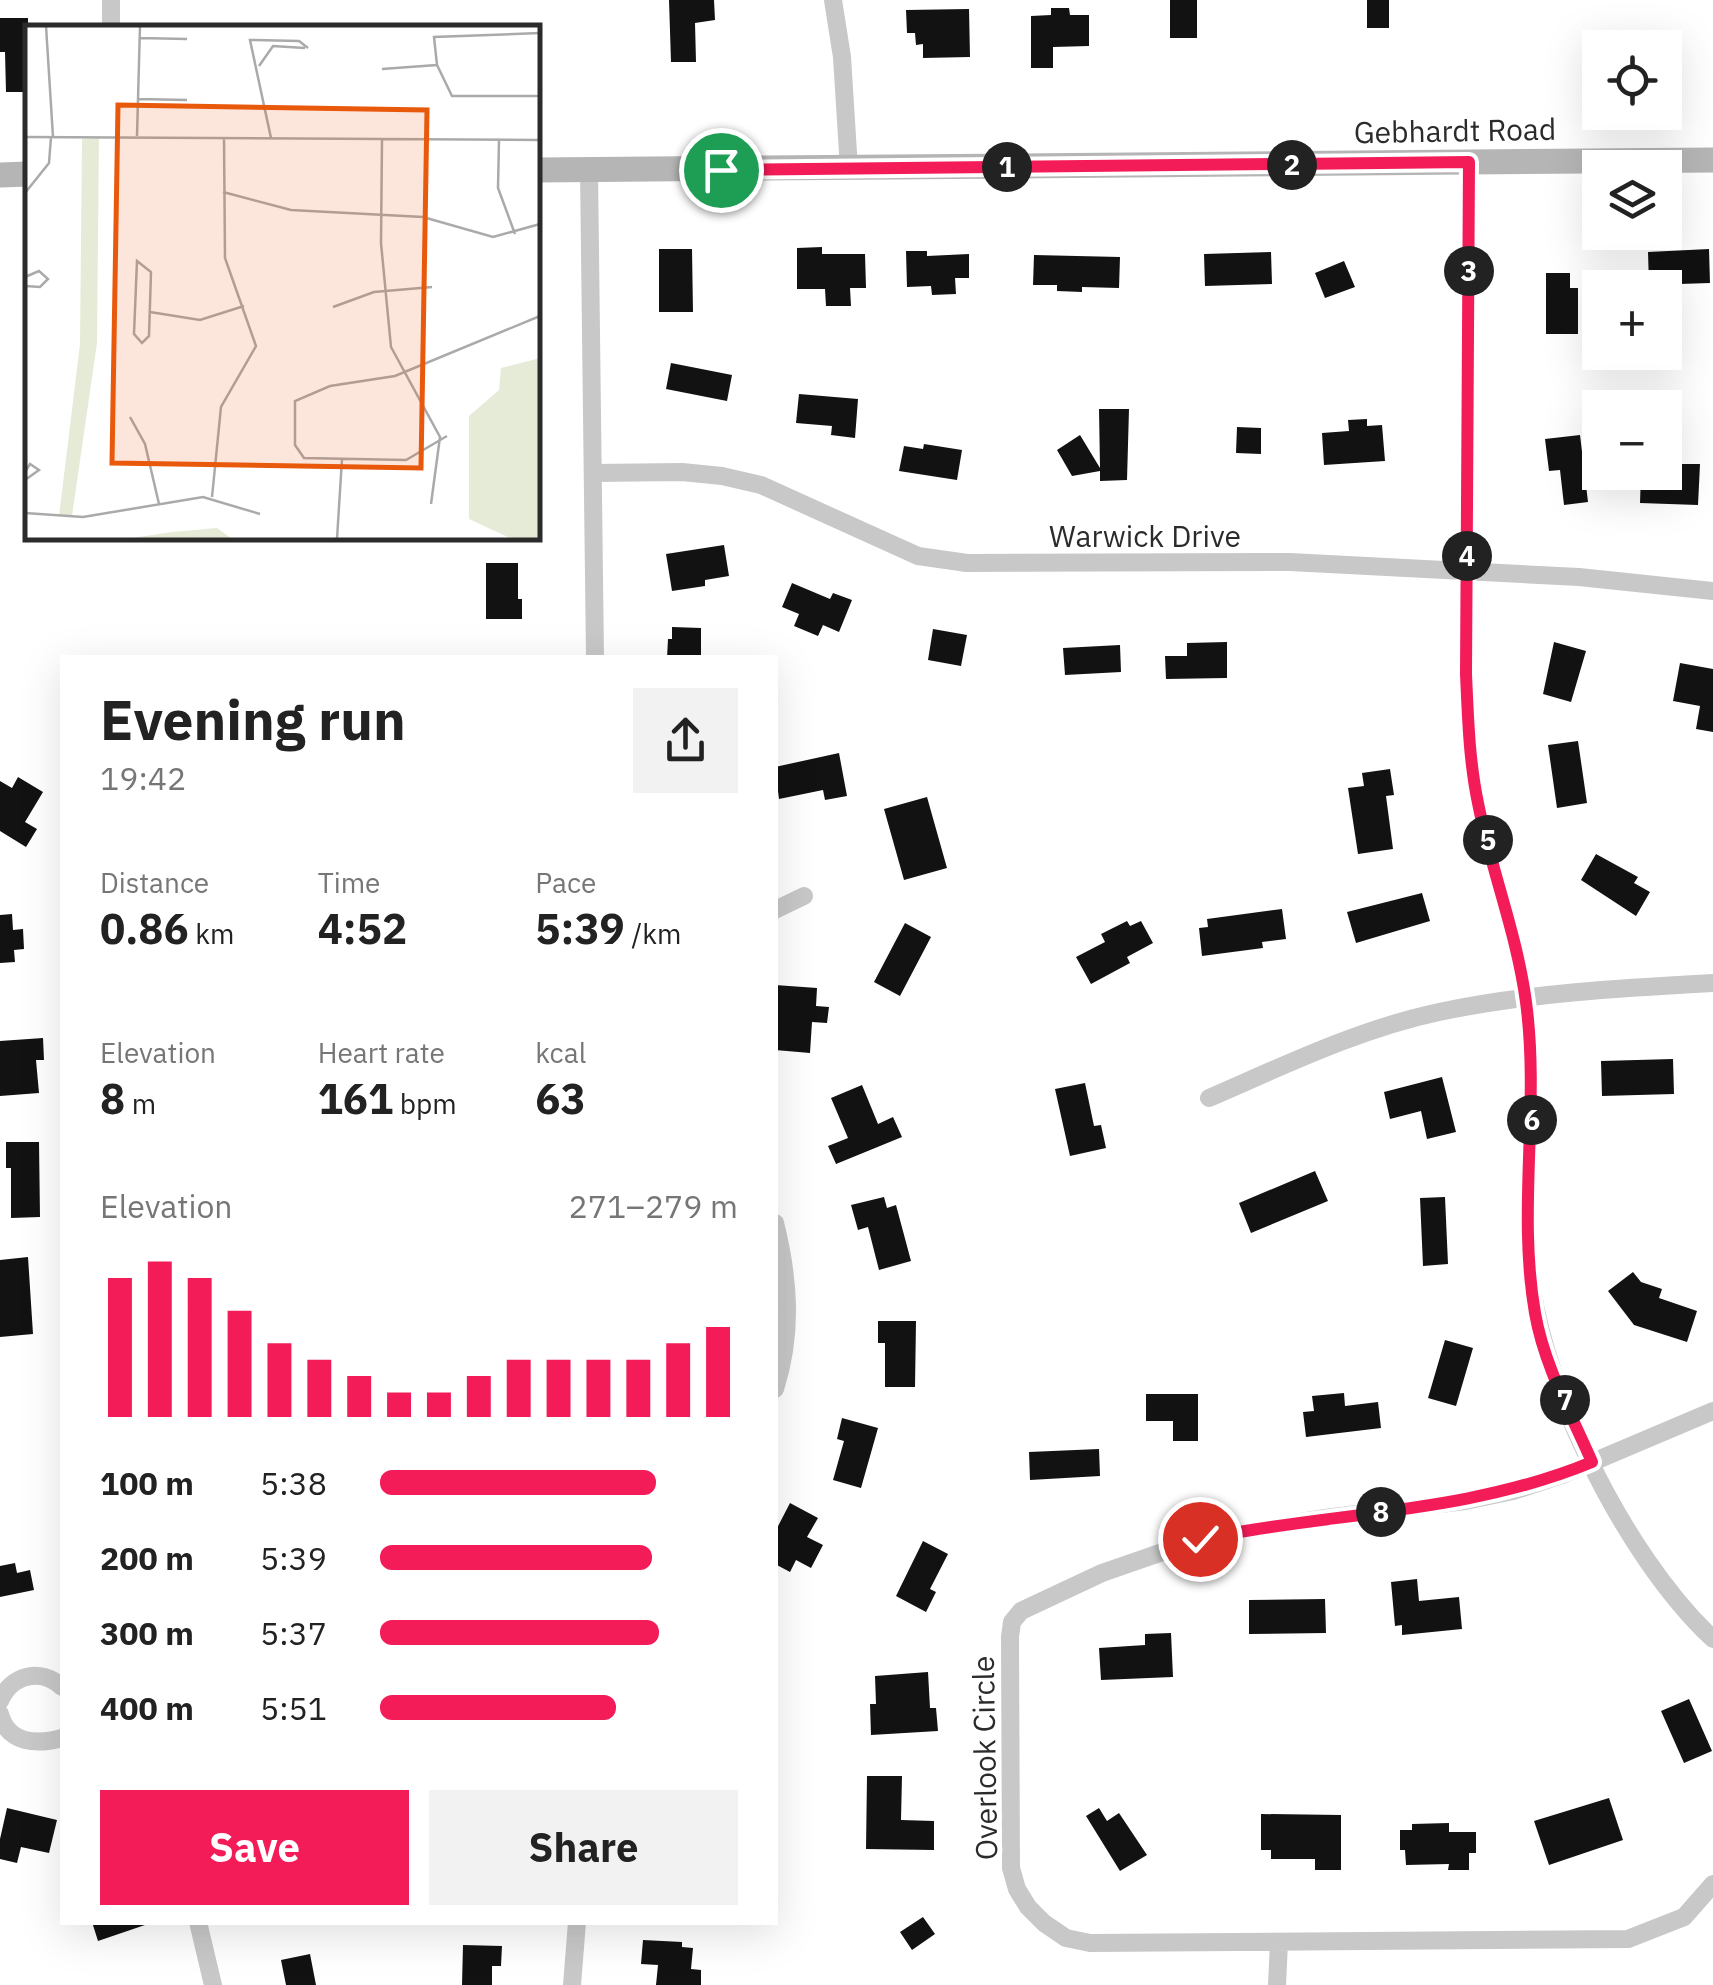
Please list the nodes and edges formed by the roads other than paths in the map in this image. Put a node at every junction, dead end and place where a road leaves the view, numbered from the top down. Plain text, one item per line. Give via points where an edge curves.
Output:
1 (833, 0) edge
2 (1713, 160) edge
3 (1469, 162) junction
4 (849, 169) junction
5 (540, 170) edge
6 (590, 170) junction
7 (25, 174) edge
8 (0, 175) edge
9 (592, 473) junction
10 (1466, 571) junction
11 (1713, 591) edge
12 (594, 655) edge
13 (804, 896) dead end
14 (778, 909) edge
15 (1713, 984) edge
16 (1526, 998) junction
17 (1209, 1098) dead end
18 (778, 1235) edge
19 (778, 1377) edge
20 (1713, 1411) edge
21 (1592, 1462) junction
22 (1713, 1639) edge
23 (60, 1684) edge
24 (0, 1701) edge
25 (0, 1714) edge
26 (60, 1738) edge
27 (1713, 1884) edge
28 (199, 1925) edge
29 (577, 1925) edge
30 (1279, 1942) junction
31 (213, 1985) edge
32 (572, 1985) edge
33 (1277, 1985) edge

1 - 4 street
2 - 3 street, Gebhardt Road
3 - 4 street, Gebhardt Road
3 - 10 street
4 - 6 street, Gebhardt Road
5 - 6 street, Gebhardt Road
6 - 9 street
7 - 8 street
9 - 10 street, Warwick Drive via 735,479 918,556 968,563 1290,562
9 - 12 street
10 - 11 street, Warwick Drive
10 - 16 street via 1476,787
13 - 14 street
15 - 16 street
16 - 17 street via 1376,1030
16 - 21 street via 1532,1084 1528,1252 1536,1316
18 - 19 street via 788,1321
20 - 21 street, Overlook Circle
21 - 22 street via 1660,1578
21 - 30 street, Overlook Circle via 1465,1501 1200,1539 1102,1573 1016,1614 1010,1637 1010,1843 1017,1889 1028,1907 1066,1938 1090,1943
23 - 24 street via 31,1675 15,1680
25 - 26 street via 20,1740
27 - 30 street, Overlook Circle via 1684,1918 1628,1939
28 - 31 street
29 - 32 street
30 - 33 street

